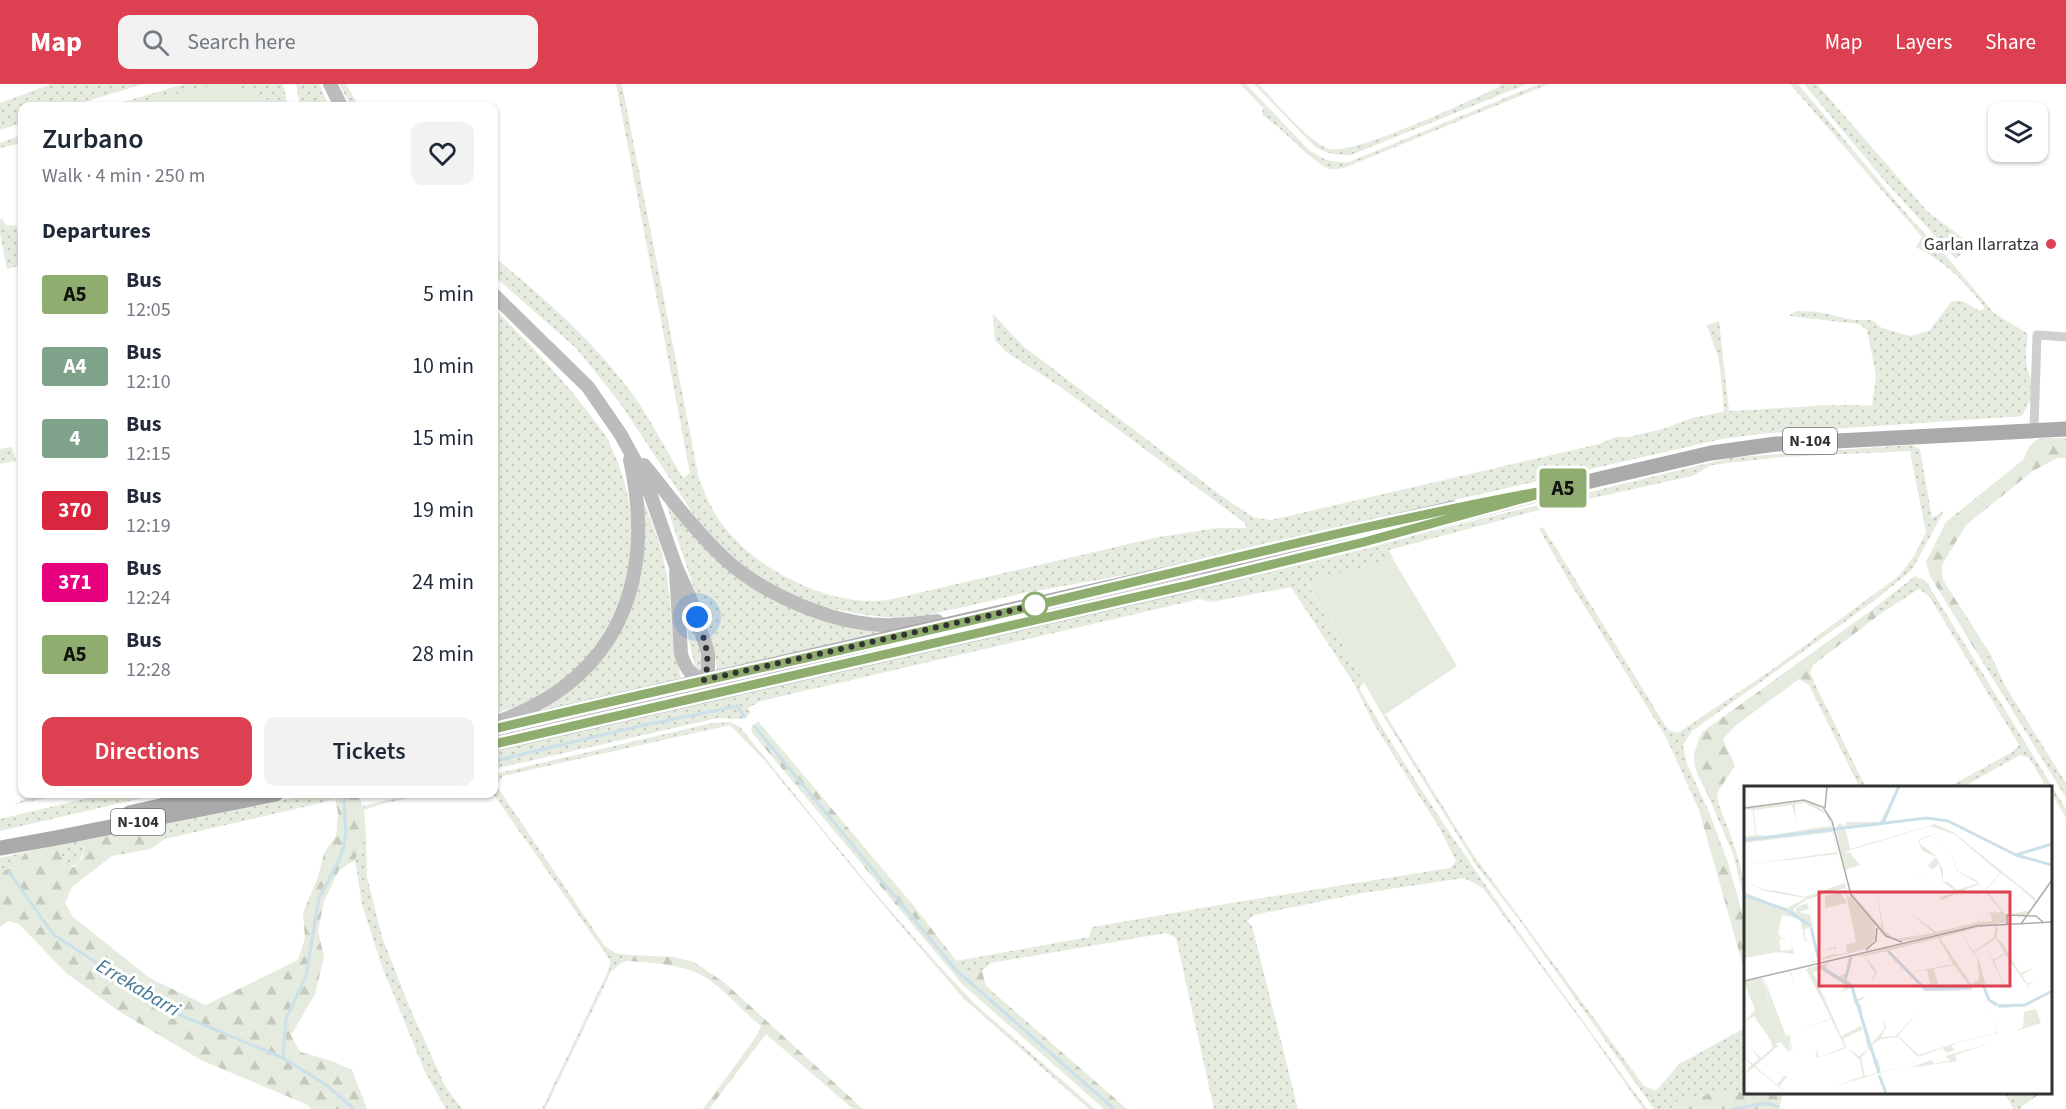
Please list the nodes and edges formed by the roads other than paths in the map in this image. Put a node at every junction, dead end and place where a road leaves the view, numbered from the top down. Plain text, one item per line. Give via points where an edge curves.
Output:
1 (330, 84) edge
2 (339, 102) edge
3 (498, 299) edge
4 (2066, 337) edge
5 (2034, 429) junction
6 (2066, 429) edge
7 (626, 443) junction
8 (1565, 487) junction
9 (676, 567) junction
10 (999, 614) junction
11 (804, 673) junction
12 (704, 680) junction
13 (659, 707) junction
14 (498, 721) edge
15 (498, 728) edge
16 (498, 743) edge
17 (197, 798) edge
18 (256, 798) edge
19 (0, 847) edge

1 - 2 main road
3 - 7 main road via 588,387
4 - 5 street via 2037,335
5 - 6 main road, N-104
5 - 8 main road, N-104 via 1740,447
7 - 9 main road via 645,479
7 - 10 main road via 726,560 778,595 846,620 882,625
7 - 14 main road via 639,538 634,574 621,617 588,666 566,686 533,707
8 - 10 main road, N-104 via 1350,531
8 - 11 main road, N-104 via 1364,542
9 - 12 main road via 708,653
9 - 12 main road via 681,654 693,676
10 - 12 main road, N-104
11 - 12 main road via 737,684
11 - 13 main road, N-104
12 - 13 main road via 691,692
12 - 15 main road, N-104
13 - 16 main road, N-104
17 - 19 main road, N-104
18 - 19 main road, N-104

